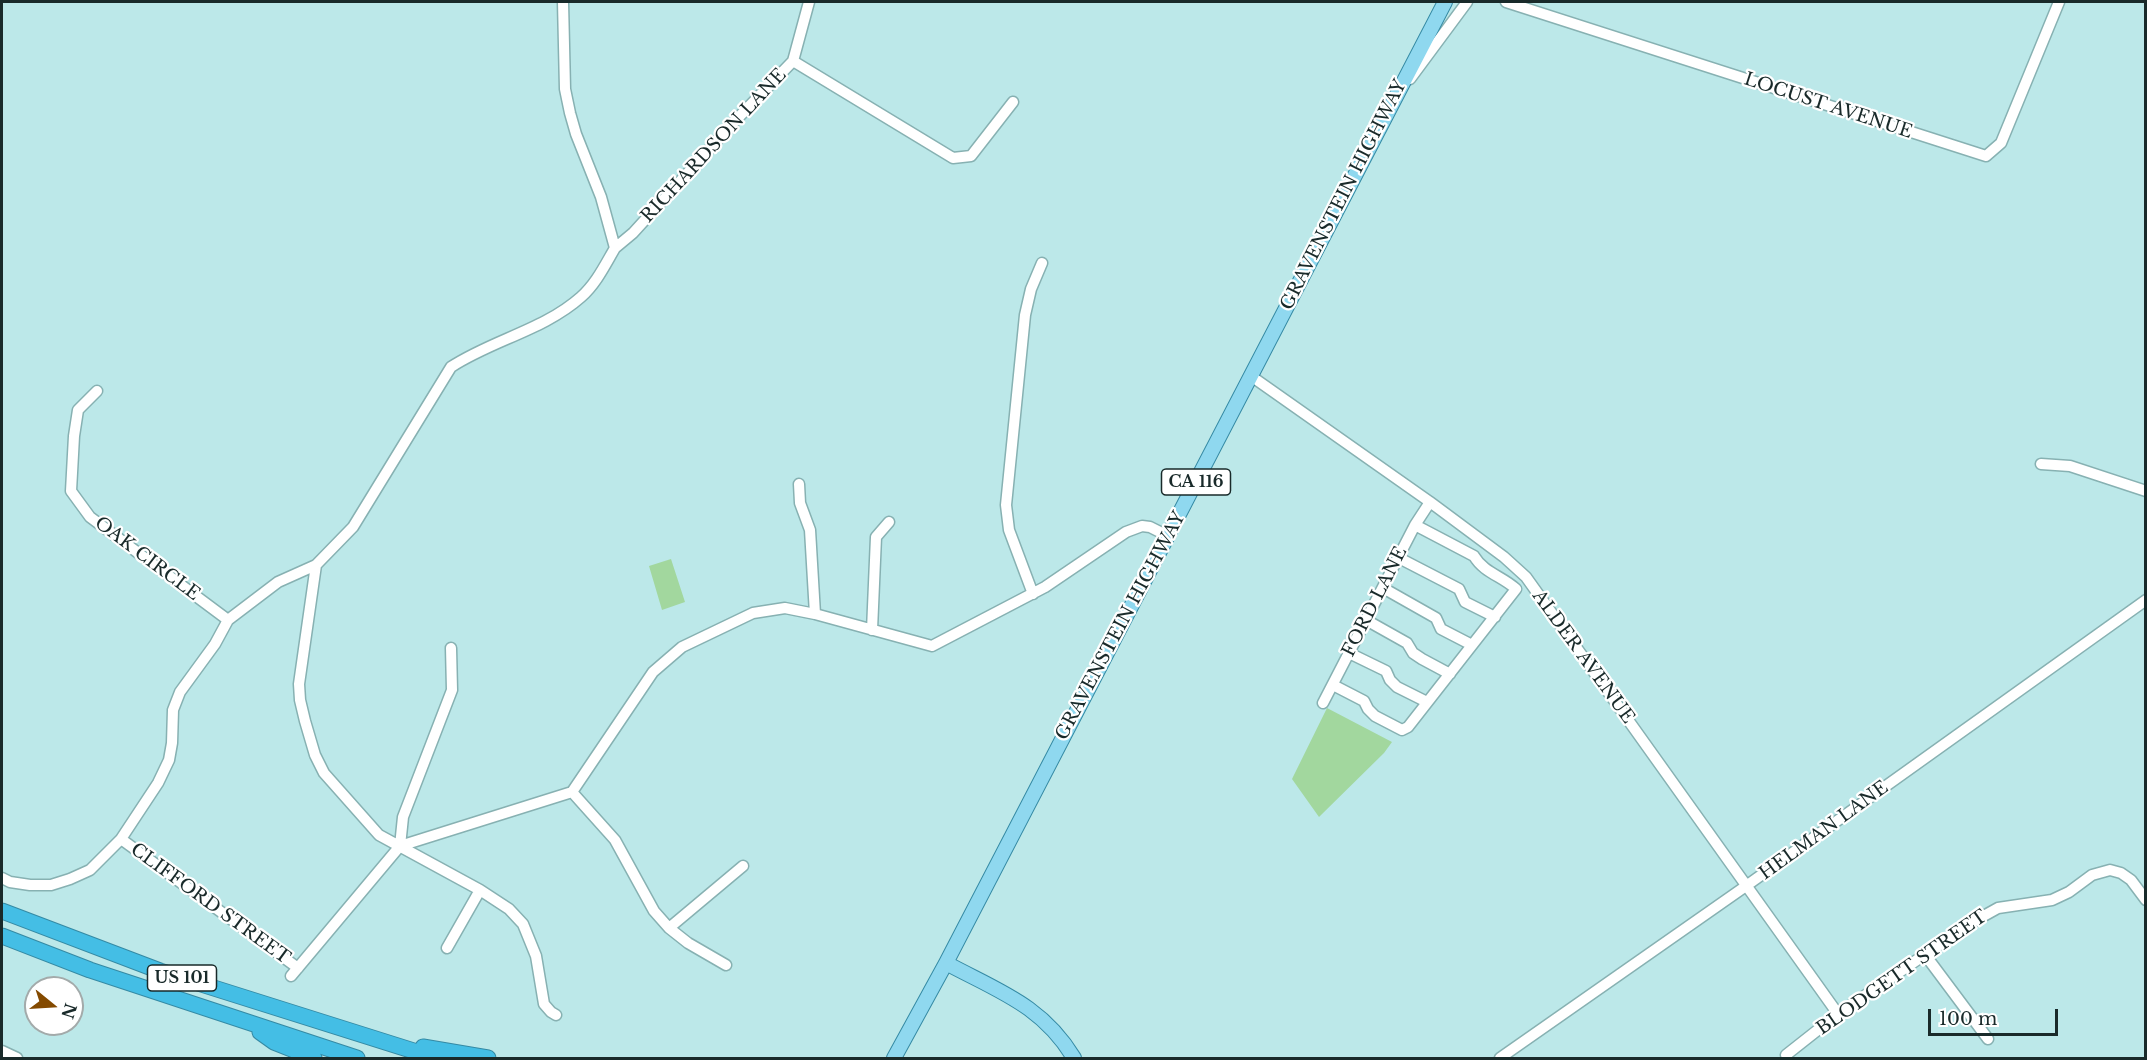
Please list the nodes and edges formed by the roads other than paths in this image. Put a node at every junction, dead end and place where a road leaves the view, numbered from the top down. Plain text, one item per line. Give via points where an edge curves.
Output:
1 (563, 2) edge
2 (809, 2) edge
3 (1445, 2) edge
4 (1467, 2) edge
5 (1506, 2) edge
6 (2059, 2) edge
7 (793, 61) junction
8 (1013, 102) dead end
9 (1384, 117) junction
10 (615, 248) junction
11 (1042, 263) dead end
12 (1251, 376) junction
13 (97, 391) dead end
14 (2041, 464) dead end
15 (799, 484) dead end
16 (2145, 491) edge
17 (1430, 502) junction
18 (889, 522) dead end
19 (1415, 525) junction
20 (1168, 536) junction
21 (1399, 558) junction
22 (316, 565) junction
23 (1383, 588) junction
24 (1033, 594) junction
25 (2145, 600) edge
26 (815, 614) junction
27 (1495, 617) junction
28 (228, 620) junction
29 (1366, 620) junction
30 (872, 630) junction
31 (1472, 645) junction
32 (451, 648) dead end
33 (1349, 653) junction
34 (1450, 674) junction
35 (1333, 685) junction
36 (1427, 702) junction
37 (1323, 704) dead end
38 (572, 792) junction
39 (121, 839) junction
40 (400, 846) junction
41 (743, 866) dead end
42 (2, 878) edge
43 (1746, 886) junction
44 (480, 890) junction
45 (2145, 900) edge
46 (2, 911) edge
47 (669, 928) junction
48 (2, 936) edge
49 (447, 948) dead end
50 (1926, 956) junction
51 (946, 963) junction
52 (726, 965) dead end
53 (1838, 1014) junction
54 (556, 1015) dead end
55 (246, 1022) junction
56 (367, 1037) junction
57 (1988, 1039) dead end
58 (2, 1051) edge
59 (1786, 1055) dead end
60 (17, 1059) edge
61 (314, 1059) edge
62 (357, 1059) edge
63 (436, 1059) edge
64 (488, 1059) edge
65 (894, 1059) edge
66 (1074, 1059) edge
67 (1500, 1059) edge

1 - 10 street via 565,89 570,113
2 - 7 street, RICHARDSON LANE
3 - 9 main road, GRAVENSTEIN HIGHWAY / CA 116
4 - 9 street
5 - 6 street, LOCUST AVENUE via 1986,156 2001,143
7 - 8 street via 953,158 971,156
7 - 10 street, RICHARDSON LANE
9 - 12 main road, GRAVENSTEIN HIGHWAY / CA 116
10 - 22 street, RICHARDSON LANE via 596,281 558,314 451,367 353,527
11 - 24 street via 1025,315 1006,505 1009,530
12 - 17 street, ALDER AVENUE
12 - 20 main road, GRAVENSTEIN HIGHWAY / CA 116
13 - 28 street, OAK CIRCLE via 78,410 71,491 90,517
14 - 16 street via 2070,466
15 - 26 street via 800,503 810,530
17 - 19 street, FORD LANE
17 - 43 street, ALDER AVENUE via 1526,577
18 - 30 street via 876,537
19 - 21 street, FORD LANE
19 - 27 street via 1474,556 1478,564 1516,589
20 - 24 street via 1150,527 1134,529
20 - 51 main road, GRAVENSTEIN HIGHWAY / CA 116
21 - 23 street, FORD LANE
21 - 27 street via 1459,589 1465,602
22 - 28 street via 262,592
22 - 40 street via 299,684 315,755 324,773 379,835
23 - 29 street, FORD LANE
23 - 31 street via 1436,618 1441,629
24 - 30 street via 932,646
25 - 43 street, HELMAN LANE
26 - 30 street
26 - 38 street via 767,609 682,647 653,672
27 - 31 street
28 - 39 street via 180,692 173,710 169,760
29 - 33 street, FORD LANE
29 - 34 street
31 - 34 street
32 - 40 street via 452,690 403,817
33 - 35 street, FORD LANE
33 - 36 street via 1386,671 1397,687
34 - 36 street
35 - 36 street via 1364,701 1375,716 1402,730
35 - 37 street, FORD LANE
38 - 40 street
38 - 47 street via 615,840 654,911
39 - 40 street, CLIFFORD STREET via 294,972
39 - 42 street via 90,870 67,880 30,885
40 - 44 street
41 - 47 street
43 - 53 street, ALDER AVENUE
43 - 67 street, HELMAN LANE
44 - 49 street
44 - 54 street via 510,909 523,924 536,956 544,1004
45 - 50 street, BLODGETT STREET via 2121,873 2100,872 2052,900 2005,905 1989,912
46 - 56 highway, US 101 via 160,971
47 - 52 street
48 - 55 highway, US 101
50 - 53 street, BLODGETT STREET
50 - 57 street
51 - 65 main road, GRAVENSTEIN HIGHWAY / CA 116
51 - 66 main road via 1037,1014 1062,1039
53 - 59 street, BLODGETT STREET
55 - 61 highway via 274,1042
55 - 62 highway, US 101
56 - 63 highway, US 101
56 - 64 highway
58 - 60 street

